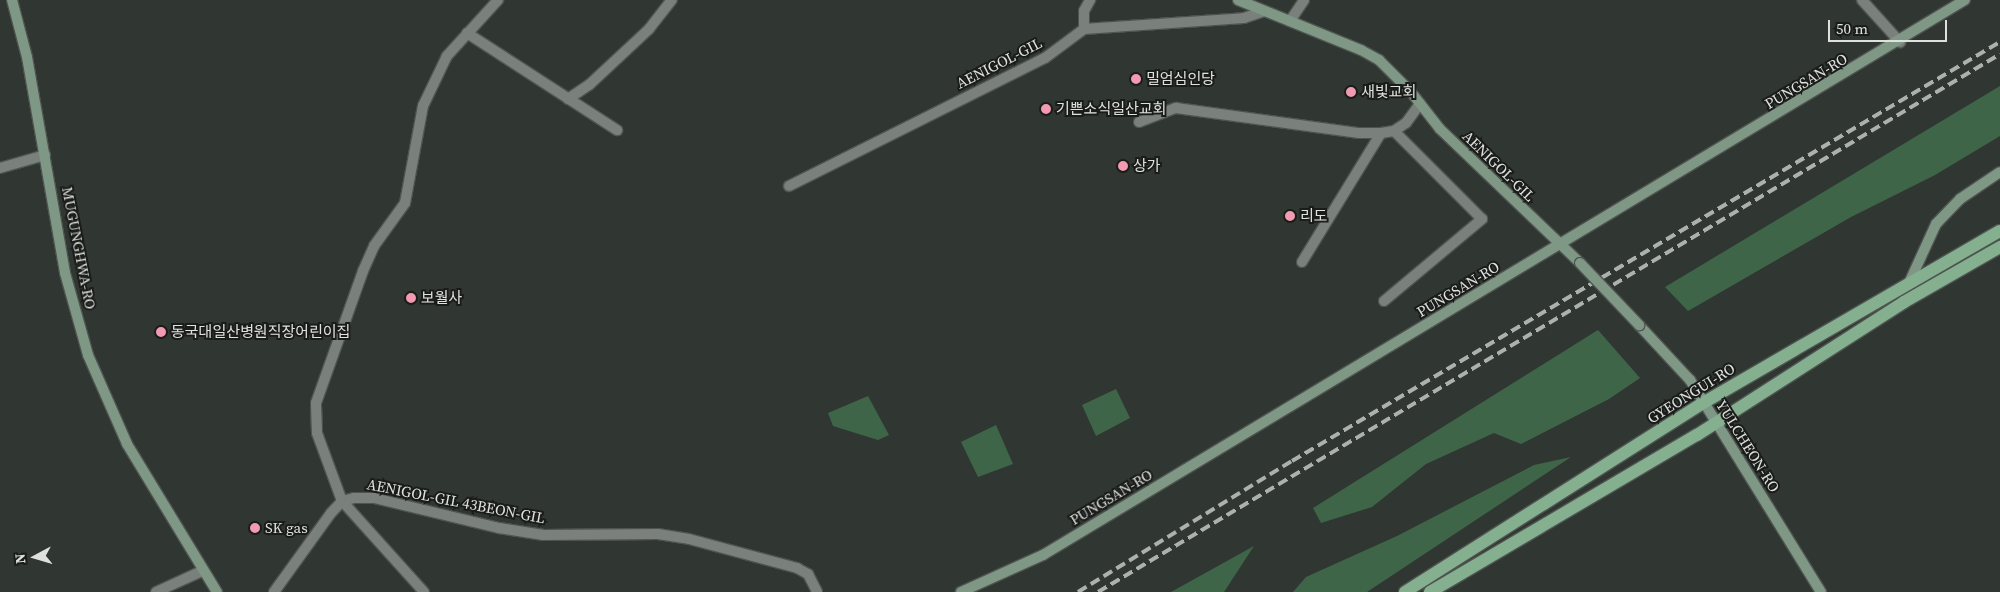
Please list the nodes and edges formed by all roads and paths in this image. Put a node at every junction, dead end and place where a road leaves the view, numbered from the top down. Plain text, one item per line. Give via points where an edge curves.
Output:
1 (12, 0) edge
2 (498, 0) edge
3 (672, 0) edge
4 (1090, 0) edge
5 (1238, 0) edge
6 (1304, 0) edge
7 (1862, 0) edge
8 (1965, 0) edge
9 (1264, 11) junction
10 (1290, 21) junction
11 (1084, 29) junction
12 (467, 33) junction
13 (1900, 42) junction
14 (568, 100) junction
15 (1420, 104) junction
16 (1139, 122) dead end
17 (617, 130) dead end
18 (1394, 131) junction
19 (1381, 133) junction
20 (45, 155) junction
21 (0, 168) edge
22 (2000, 172) edge
23 (789, 186) dead end
24 (2000, 231) edge
25 (1560, 246) junction
26 (2000, 247) edge
27 (1302, 262) dead end
28 (1909, 282) junction
29 (1384, 301) dead end
30 (1703, 403) junction
31 (1715, 423) junction
32 (342, 502) junction
33 (202, 571) junction
34 (156, 592) edge
35 (217, 592) edge
36 (274, 592) edge
37 (424, 592) edge
38 (817, 592) edge
39 (961, 592) edge
40 (1404, 592) edge
41 (1430, 592) edge
42 (1821, 592) edge

1 - 20 main road, MUGUNGHWA-RO via 27,58
2 - 12 street
3 - 14 street via 635,42
4 - 11 street via 1084,10
5 - 9 main road, AENIGOL-GIL
6 - 10 street
7 - 13 street
8 - 13 main road, PUNGSAN-RO
9 - 10 main road, AENIGOL-GIL
9 - 11 street via 1244,18
10 - 15 main road, AENIGOL-GIL via 1370,54 1387,67
11 - 23 street, AENIGOL-GIL via 1045,58
12 - 14 street
12 - 32 street via 447,56 423,106 405,203 374,246 362,271 316,403 318,433
13 - 25 main road, PUNGSAN-RO
14 - 17 street
15 - 18 street via 1406,123
15 - 25 main road, AENIGOL-GIL via 1440,129
16 - 19 street via 1176,108 1359,133
18 - 19 street
18 - 29 street via 1482,219
19 - 27 street
20 - 21 street
20 - 33 main road, MUGUNGHWA-RO via 66,273 88,355 127,444
22 - 28 main road via 1960,199 1936,224
24 - 28 main road, GYEONGUI-RO
25 - 30 main road, YULCHEON-RO, bridge via 1690,380
25 - 39 main road, PUNGSAN-RO via 1043,555
26 - 31 main road via 1904,302
28 - 30 main road, GYEONGUI-RO
30 - 31 main road, YULCHEON-RO
30 - 40 main road, GYEONGUI-RO
31 - 41 main road
31 - 42 main road, YULCHEON-RO
32 - 36 street
32 - 37 street
32 - 38 street, AENIGOL-GIL 43BEON-GIL via 374,498 542,535 658,534 689,539 797,568 808,574
33 - 34 street
33 - 35 main road, MUGUNGHWA-RO

